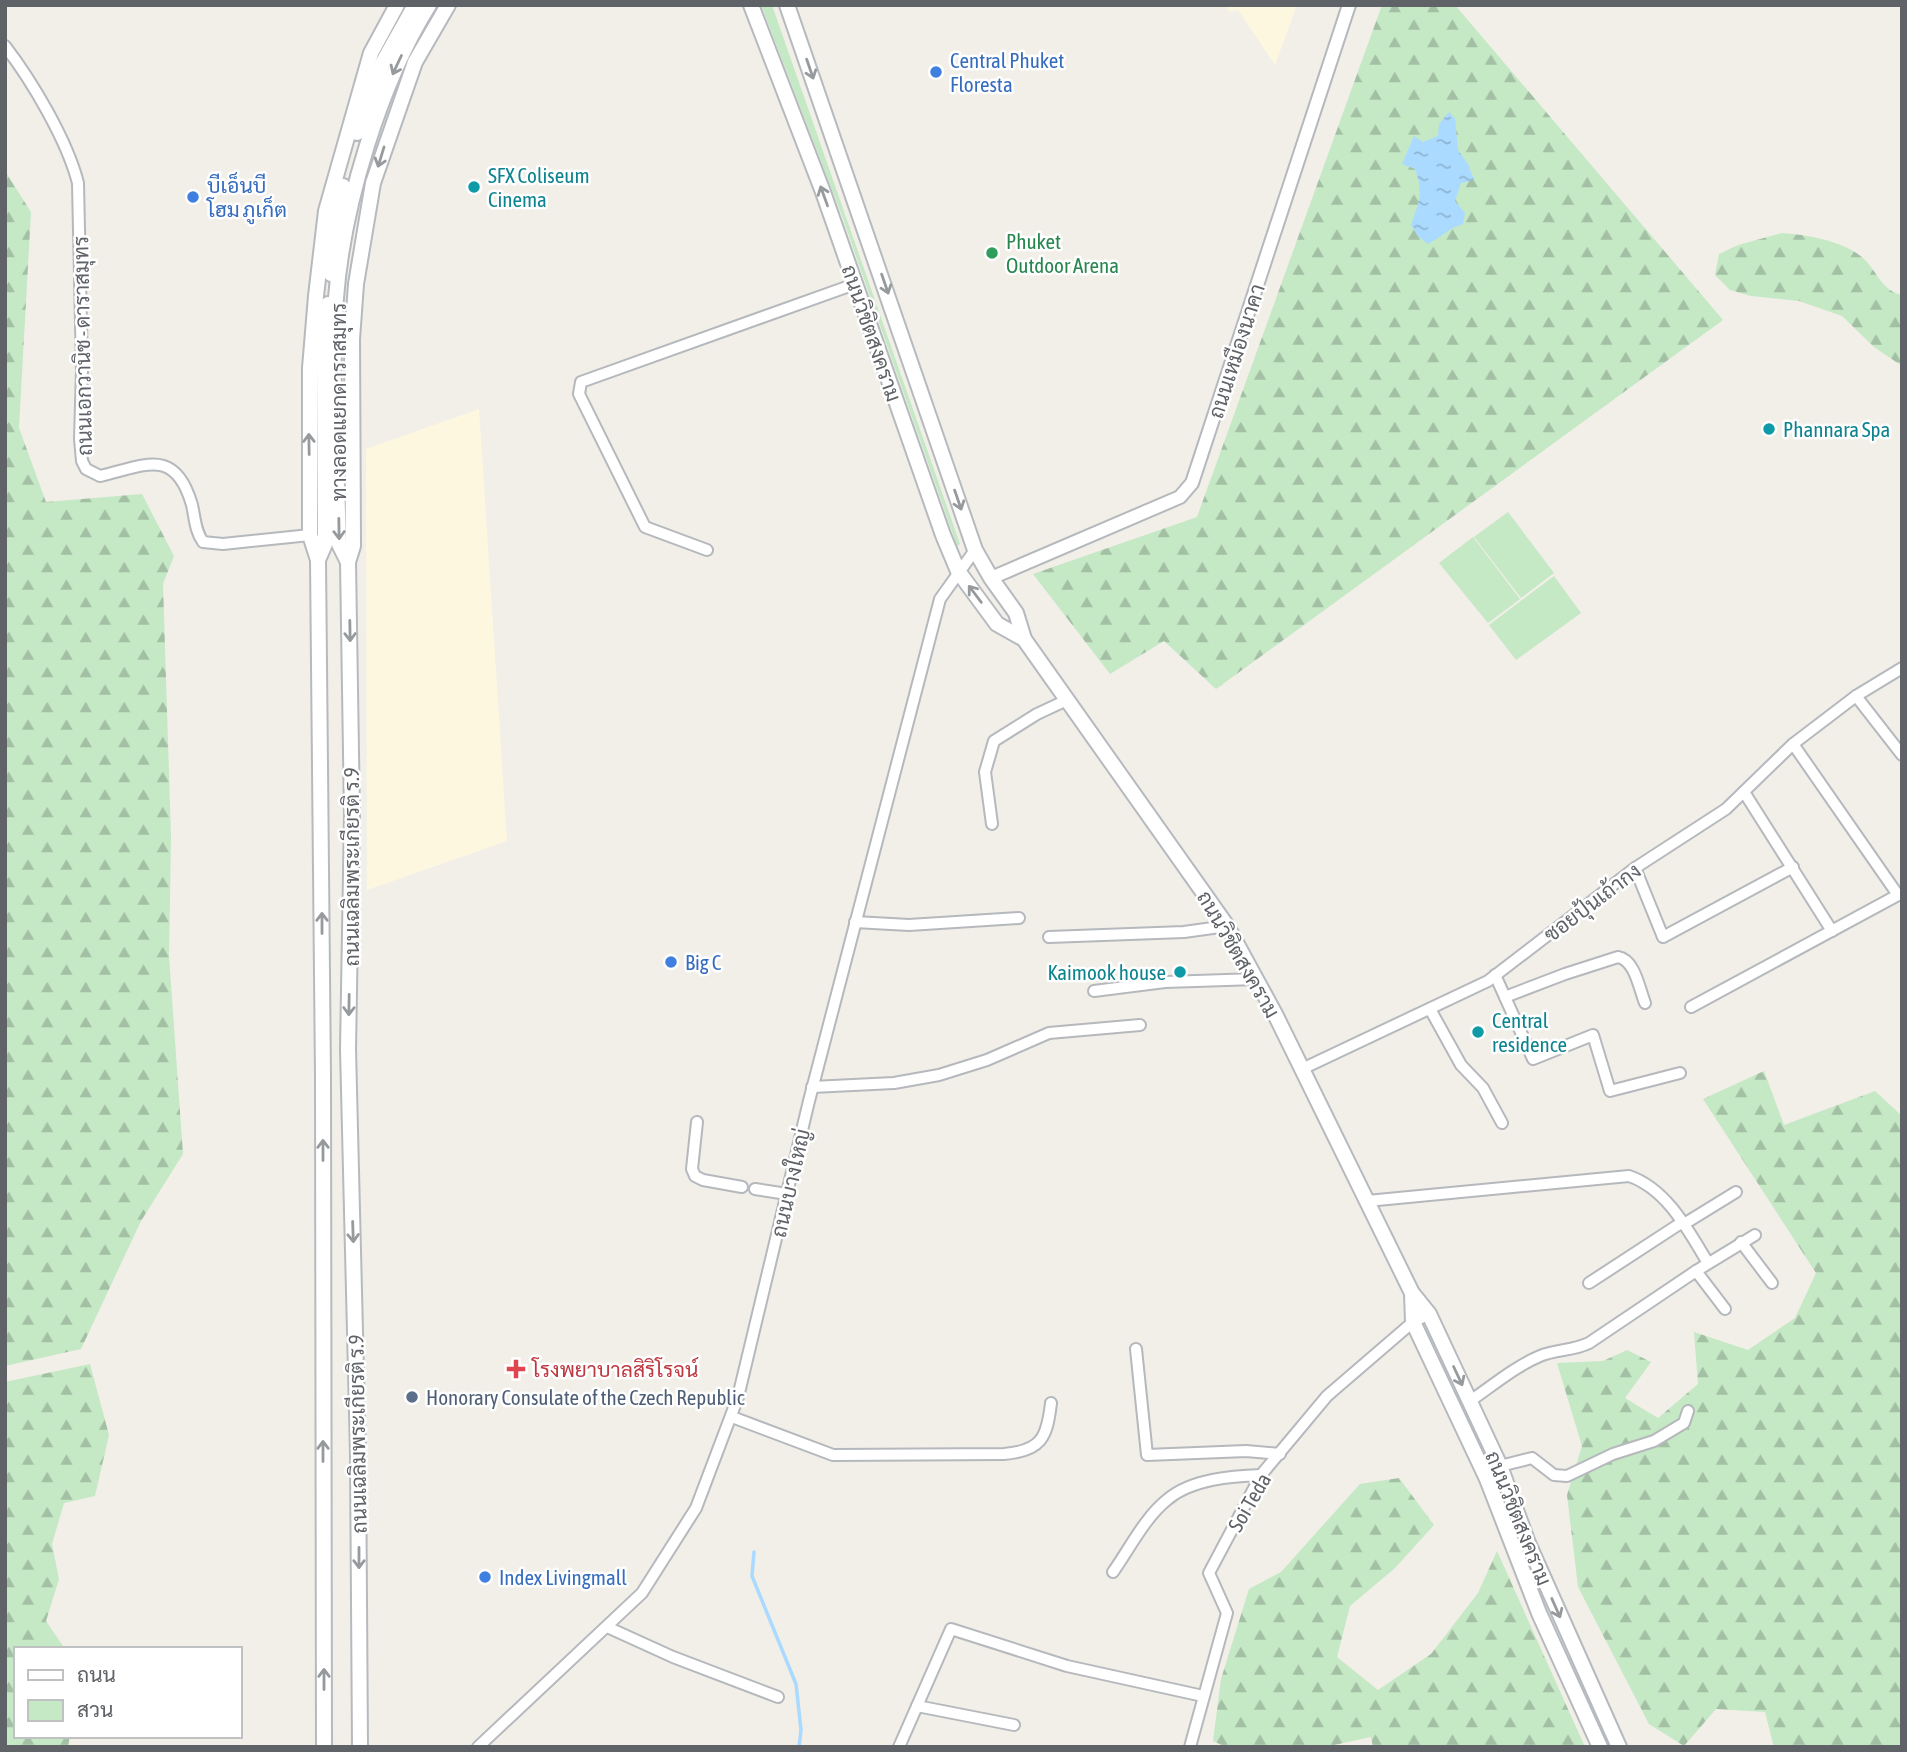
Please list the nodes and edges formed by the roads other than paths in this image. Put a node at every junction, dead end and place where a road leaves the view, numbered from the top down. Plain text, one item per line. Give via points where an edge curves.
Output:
1 (397, 5) edge
2 (415, 5) edge
3 (429, 5) edge
4 (448, 5) edge
5 (751, 5) edge
6 (787, 5) edge
7 (1349, 5) edge
8 (5, 46) edge
9 (855, 284) junction
10 (310, 536) junction
11 (707, 550) dead end
12 (975, 550) junction
13 (318, 560) junction
14 (348, 562) junction
15 (958, 571) junction
16 (991, 578) junction
17 (1024, 639) junction
18 (1902, 668) edge
19 (1856, 696) junction
20 (1067, 700) junction
21 (1793, 744) junction
22 (1902, 755) edge
23 (1744, 792) junction
24 (992, 824) dead end
25 (1793, 867) junction
26 (1635, 868) junction
27 (1019, 918) dead end
28 (855, 922) junction
29 (1227, 926) junction
30 (1832, 931) junction
31 (1049, 937) dead end
32 (1495, 975) junction
33 (1257, 979) junction
34 (1094, 991) dead end
35 (1505, 997) junction
36 (1645, 1003) dead end
37 (1691, 1007) dead end
38 (1430, 1009) junction
39 (1140, 1025) dead end
40 (1302, 1069) junction
41 (1680, 1073) dead end
42 (812, 1087) junction
43 (697, 1122) dead end
44 (1502, 1122) dead end
45 (742, 1187) dead end
46 (755, 1189) dead end
47 (1736, 1192) dead end
48 (787, 1194) junction
49 (1367, 1201) junction
50 (1682, 1224) junction
51 (1755, 1235) dead end
52 (1741, 1242) junction
53 (1708, 1263) junction
54 (1696, 1271) junction
55 (1588, 1283) dead end
56 (1772, 1283) dead end
57 (1412, 1293) junction
58 (1725, 1309) dead end
59 (1429, 1314) junction
60 (1413, 1322) junction
61 (1136, 1349) dead end
62 (1470, 1401) junction
63 (1051, 1403) dead end
64 (1688, 1410) dead end
65 (732, 1417) junction
66 (1280, 1454) junction
67 (1500, 1466) junction
68 (1261, 1475) junction
69 (1113, 1572) dead end
70 (607, 1627) junction
71 (1203, 1696) junction
72 (778, 1697) dead end
73 (917, 1706) junction
74 (1014, 1725) dead end
75 (324, 1747) edge
76 (360, 1747) edge
77 (478, 1747) edge
78 (899, 1747) edge
79 (1190, 1747) edge
80 (1600, 1747) edge
81 (1619, 1747) edge

10 -> 1 main road, ถนนเฉลิมพระเกียรติ ร.9 via 310,368 326,211 371,53
2 - 13 main road, ทางลอดแยกดาราสมุทร via 383,62 357,131 338,203 325,326 325,544
3 -> 14 main road, ทางลอดแยกดาราสมุทร via 394,69 361,166 336,296 339,544
4 -> 14 main road, ถนนเฉลิมพระเกียรติ ร.9 via 415,62 373,183 352,339 353,546
9 -> 5 main road, ถนนวิชิตสงคราม
6 -> 12 main road, ถนนวิชิตสงคราม
7 - 16 street, ถนนเหมืองนาคา via 1192,483 1180,497
8 - 10 street, ถนนเอกวานิช - ดาราสมุทร via 32,82 78,183 80,439 86,469 100,476 162,463 175,473 189,496 202,542
9 - 11 street via 581,382 579,394 645,527
9 - 15 main road, ถนนวิชิตสงคราม
10 - 13 main road, ถนนเฉลิมพระเกียรติ ร.9
12 - 15 street, ถนนบางใหญ่
12 - 16 main road, ถนนวิชิตสงคราม
75 -> 13 main road, ถนนเฉลิมพระเกียรติ ร.9
14 -> 76 main road, ถนนเฉลิมพระเกียรติ ร.9 via 352,815 348,1049
17 -> 15 main road, ถนนวิชิตสงคราม via 997,624
15 - 28 street, ถนนบางใหญ่ via 940,599
16 - 17 main road, ถนนวิชิตสงคราม via 1016,613
17 - 20 main road, ถนนวิชิตสงคราม
18 - 19 street, ซอยปุ้นเถ้ากง
19 - 21 street, ซอยปุ้นเถ้ากง
19 - 22 street
20 - 24 street via 994,740 985,772
20 - 29 main road, ถนนวิชิตสงคราม
21 - 23 street, ซอยปุ้นเถ้ากง
21 - 30 street via 1898,895
23 - 25 street
23 - 26 street, ซอยปุ้นเถ้ากง via 1726,809
25 - 26 street via 1662,937
25 - 30 street
26 - 32 street, ซอยปุ้นเถ้ากง
27 - 28 street via 909,925
28 - 42 street, ถนนบางใหญ่
29 - 31 street
29 - 33 main road, ถนนวิชิตสงคราม
30 - 37 street
32 - 35 street
32 - 38 street, ซอยปุ้นเถ้ากง
33 - 34 street via 1165,982
33 - 40 main road, ถนนวิชิตสงคราม
35 - 36 street via 1618,957 1631,967
35 - 41 street via 1533,1059 1593,1035 1610,1091
38 - 40 street, ซอยปุ้นเถ้ากง
38 - 44 street via 1461,1065 1483,1088
39 - 42 street via 1049,1033 939,1075 894,1083
40 - 49 main road, ถนนวิชิตสงคราม
42 - 48 street, ถนนบางใหญ่
43 - 45 street via 695,1176
46 - 48 street
47 - 50 street
48 - 65 street, ถนนบางใหญ่
49 - 50 street via 1629,1176 1644,1181 1668,1201
49 - 57 main road, ถนนวิชิตสงคราม
50 - 53 street
50 - 55 street
51 - 52 street
52 - 53 street
52 - 56 street
53 - 54 street
54 - 58 street
54 - 62 street via 1588,1343 1534,1359
57 - 59 main road, ถนนวิชิตสงคราม
57 - 60 main road, ถนนวิชิตสงคราม
59 - 60 street, Soi Teda
59 -> 62 main road, ถนนวิชิตสงคราม
60 - 66 street, Soi Teda via 1327,1396
60 - 80 main road, ถนนวิชิตสงคราม via 1487,1479 1539,1613
61 - 66 street via 1147,1455
62 - 67 main road, ถนนวิชิตสงคราม
63 - 65 street via 1046,1431 1038,1444 1024,1452 1004,1454 833,1455
64 - 67 street via 1684,1423 1667,1435 1567,1476 1554,1475 1532,1458
65 - 70 street, ถนนบางใหญ่ via 696,1508 642,1593
66 - 68 street, Soi Teda
67 -> 81 main road, ถนนวิชิตสงคราม via 1528,1543
68 - 69 street via 1207,1482 1175,1494 1154,1513
68 - 71 street, Soi Teda via 1209,1573 1227,1613
70 - 72 street
70 - 77 street, ถนนบางใหญ่
71 - 73 street via 1067,1666 951,1629
71 - 79 street, Soi Teda
73 - 74 street
73 - 78 street

